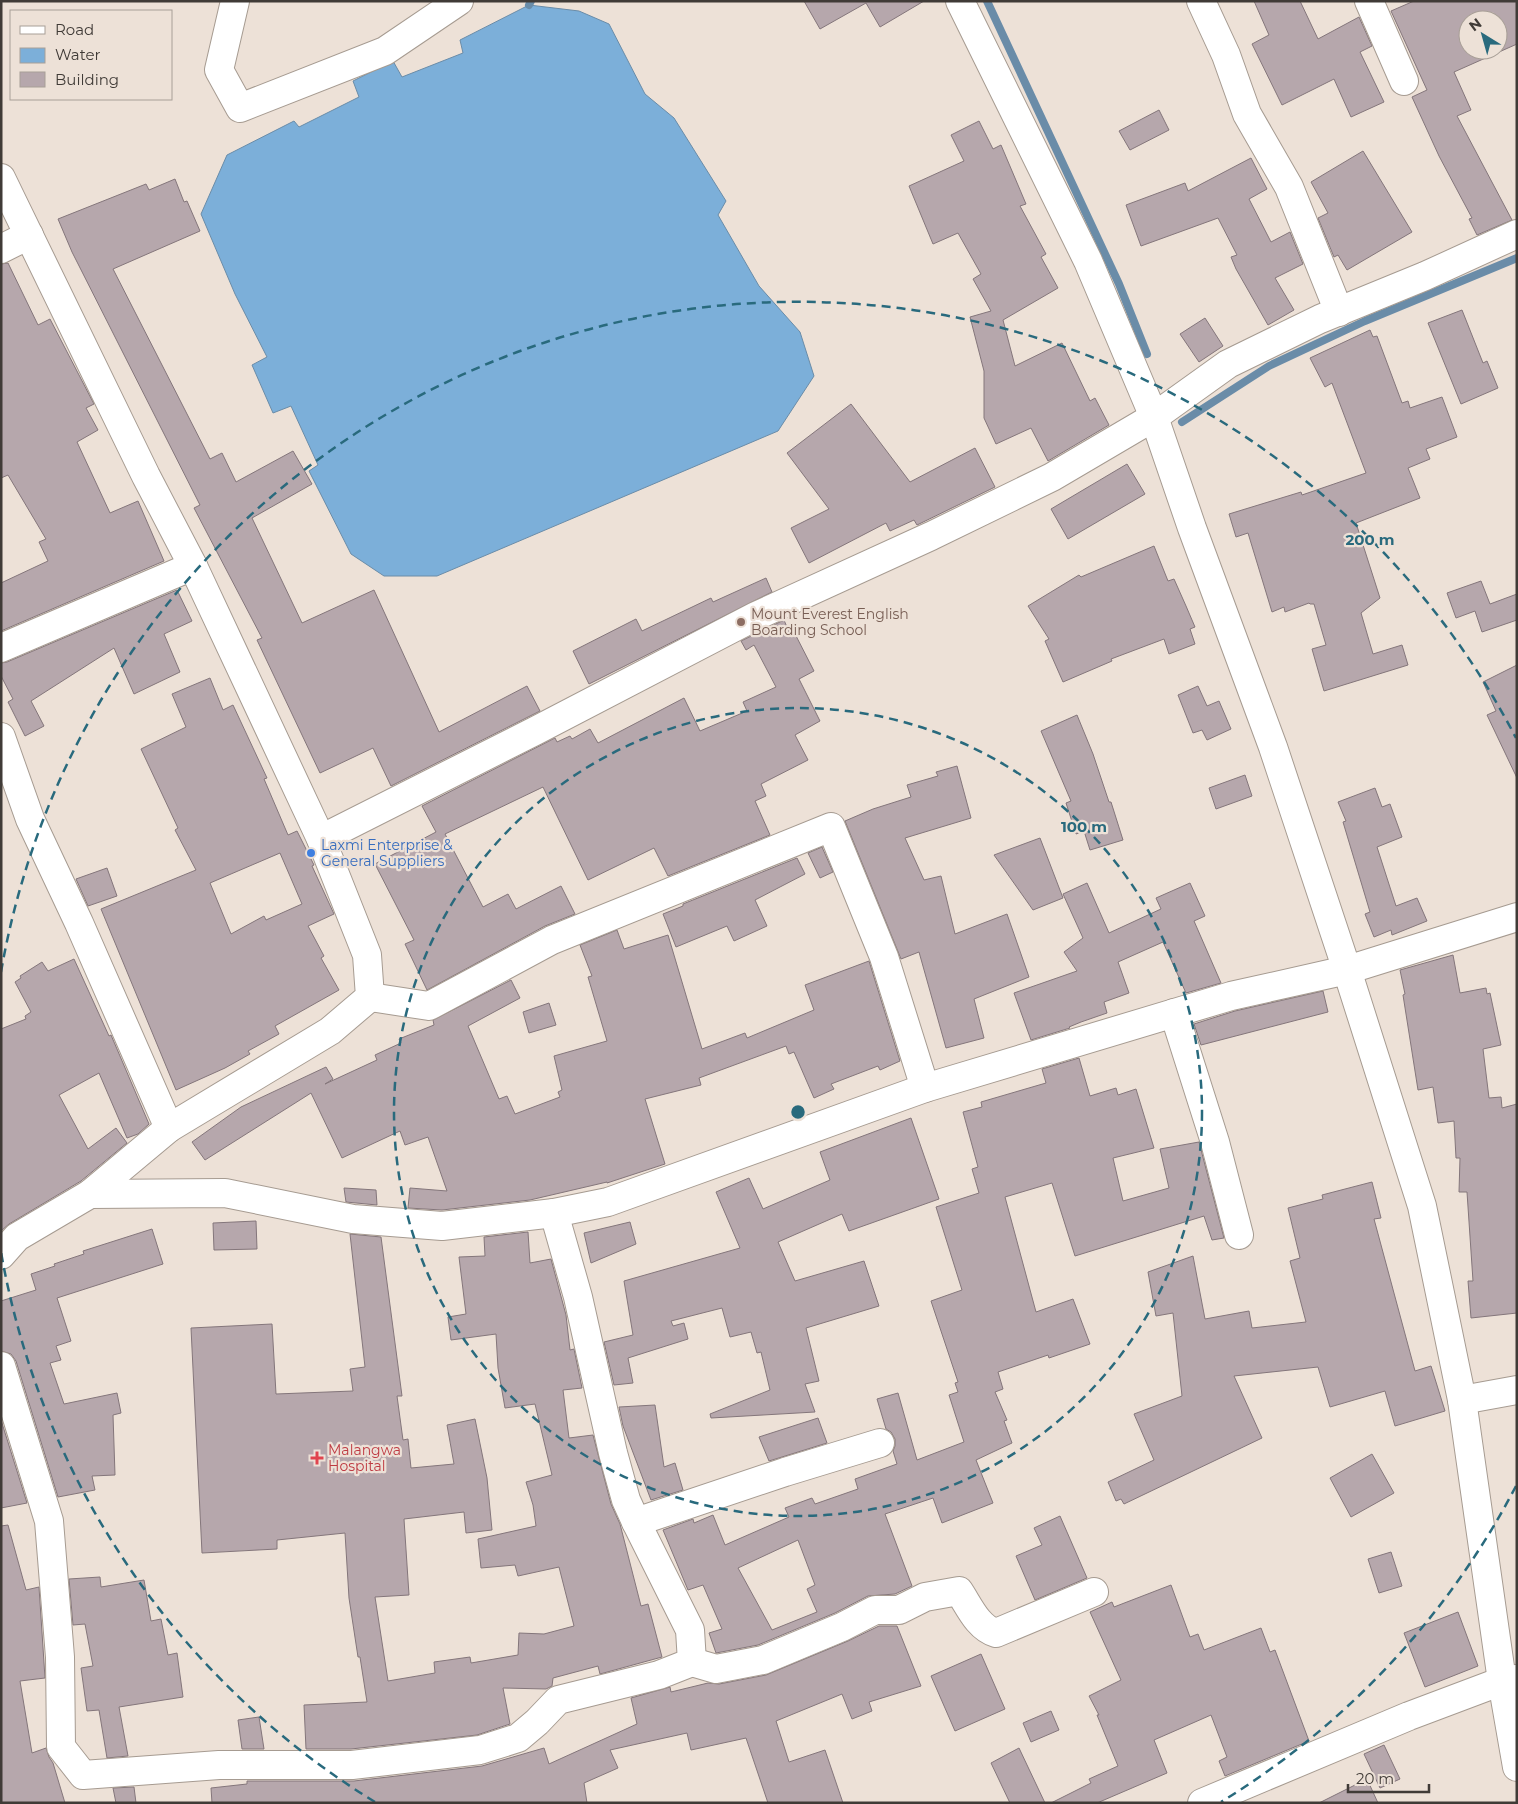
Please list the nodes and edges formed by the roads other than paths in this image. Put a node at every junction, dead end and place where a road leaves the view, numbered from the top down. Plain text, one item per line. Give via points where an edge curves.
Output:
1 (234, 1) edge
2 (459, 1) edge
3 (960, 1) edge
4 (1201, 1) edge
5 (1369, 1) edge
6 (1404, 81) dead end
7 (1, 178) edge
8 (29, 234) junction
9 (1517, 234) edge
10 (1, 249) edge
11 (1339, 312) junction
12 (1154, 417) junction
13 (193, 566) junction
14 (1, 648) edge
15 (1, 737) edge
16 (321, 839) junction
17 (1517, 917) edge
18 (1348, 970) junction
19 (370, 997) junction
20 (1174, 1014) junction
21 (925, 1088) junction
22 (169, 1128) junction
23 (90, 1194) junction
24 (554, 1214) junction
25 (1239, 1235) dead end
26 (1, 1255) edge
27 (1, 1366) edge
28 (1517, 1390) edge
29 (1462, 1400) junction
30 (880, 1443) dead end
31 (636, 1522) junction
32 (1094, 1592) dead end
33 (692, 1662) junction
34 (1509, 1680) edge
35 (1517, 1767) edge
36 (1202, 1803) edge

1 - 2 street via 219,70 240,108 385,51
3 - 12 street via 1088,261
4 - 11 street via 1226,56 1246,114 1289,187
5 - 6 street
7 - 8 street
8 - 10 street
8 - 13 street
9 - 11 street
11 - 12 street via 1228,364
12 - 16 street via 1052,477 756,616
12 - 18 street via 1273,747
13 - 14 street
13 - 16 street
15 - 22 street via 30,819
16 - 19 street via 367,955
17 - 18 street
18 - 20 street via 1230,996
18 - 29 street via 1422,1206
19 - 21 street via 429,1006 552,940 831,827 884,957
19 - 22 street via 330,1031
20 - 21 street
20 - 25 street via 1215,1142
21 - 24 street via 608,1202
22 - 23 street
23 - 24 street via 225,1193 352,1219 442,1226
23 - 26 street via 17,1237
24 - 31 street via 578,1297 613,1453 626,1500
27 - 33 street via 49,1521 60,1657 61,1747 83,1775 219,1766 352,1765 480,1750 518,1738 558,1700 659,1675
28 - 29 street
29 - 34 street
30 - 31 street
31 - 33 street via 690,1630
32 - 33 street via 996,1633 987,1630 959,1591 925,1597 899,1610 875,1610 764,1660 716,1669
34 - 35 street
34 - 36 street via 1410,1716

